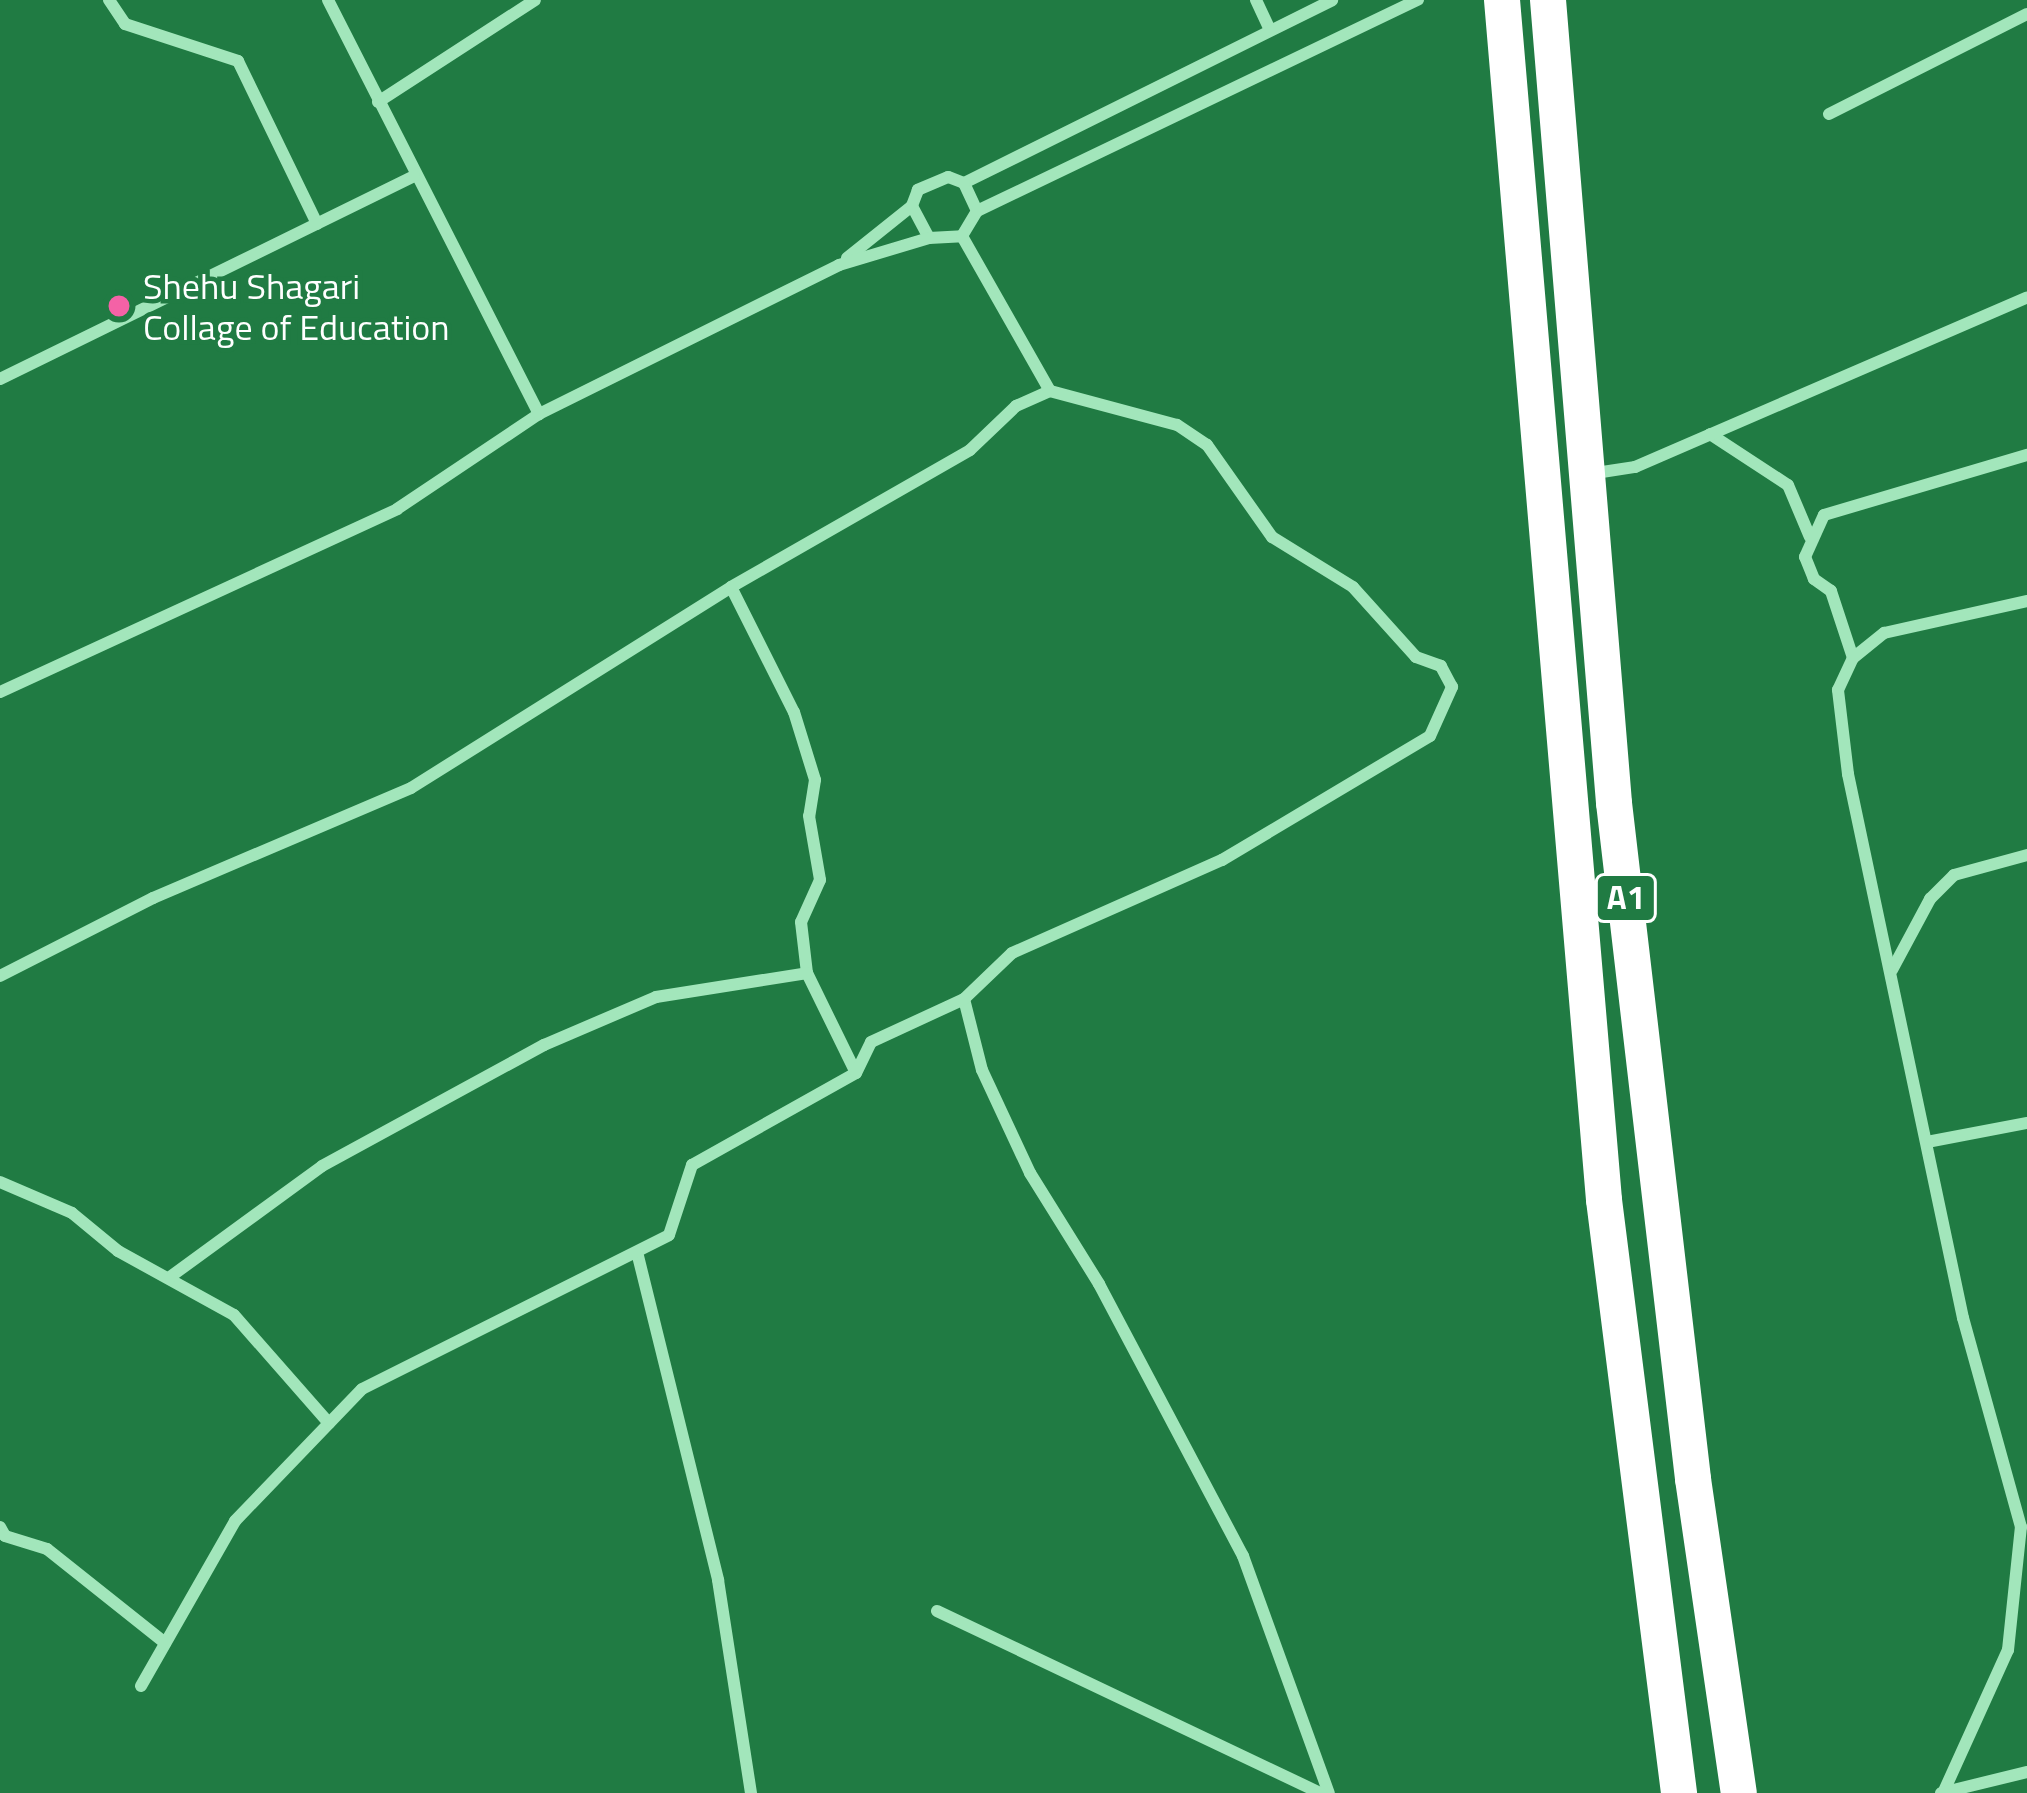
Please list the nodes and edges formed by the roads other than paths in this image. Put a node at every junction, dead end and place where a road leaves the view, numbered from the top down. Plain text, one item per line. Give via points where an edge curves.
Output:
1 (109, 0) edge
2 (328, 0) edge
3 (535, 0) edge
4 (1256, 0) edge
5 (1332, 0) edge
6 (1418, 0) edge
7 (1502, 0) edge
8 (1548, 0) edge
9 (2027, 14) edge
10 (1270, 30) junction
11 (378, 102) junction
12 (1829, 114) dead end
13 (414, 176) junction
14 (964, 183) junction
15 (911, 206) junction
16 (976, 211) junction
17 (317, 224) junction
18 (962, 236) junction
19 (929, 238) junction
20 (839, 265) junction
21 (2027, 297) edge
22 (0, 379) edge
23 (1050, 392) junction
24 (539, 414) junction
25 (1710, 434) junction
26 (2027, 455) edge
27 (1582, 475) junction
28 (1810, 537) junction
29 (731, 587) junction
30 (2027, 602) edge
31 (1853, 658) junction
32 (0, 692) edge
33 (2027, 855) edge
34 (1892, 971) junction
35 (807, 973) junction
36 (0, 976) edge
37 (964, 999) junction
38 (856, 1073) junction
39 (2027, 1123) edge
40 (1927, 1142) junction
41 (0, 1182) edge
42 (638, 1256) junction
43 (170, 1277) junction
44 (329, 1423) junction
45 (3, 1531) edge
46 (0, 1554) edge
47 (937, 1611) dead end
48 (165, 1643) junction
49 (141, 1687) dead end
50 (2027, 1772) edge
51 (1942, 1792) edge
52 (751, 1793) edge
53 (1325, 1793) edge
54 (1679, 1793) edge
55 (1739, 1793) edge

1 - 17 street via 125,24 238,61
2 - 11 street
3 - 11 street
4 - 10 street
5 - 10 street
6 - 16 street
7 - 54 highway, A1 via 1604,1200
8 - 27 highway, A1
9 - 12 street
10 - 14 street
11 - 13 street
13 - 17 street
13 - 24 street
14 - 15 street via 931,180
14 - 16 street
15 - 19 street
15 - 20 street
16 - 18 street
17 - 22 street
18 - 19 street
18 - 23 street
19 - 20 street
20 - 24 street
21 - 25 street
23 - 29 street via 1016,406 970,450
23 - 37 street via 1177,425 1207,446 1272,537 1353,587 1415,657 1441,666 1452,687 1430,736 1398,757 1222,860 1012,953
24 - 32 street via 397,509
25 - 27 street via 1635,467
25 - 28 street via 1788,485
26 - 28 street via 1853,502 1824,514
27 - 55 highway, A1 via 1693,1480
28 - 31 street via 1804,557 1831,591
29 - 35 street via 794,712 815,780 809,816 820,880 801,922
29 - 36 street via 411,788 153,898
30 - 31 street via 1884,633
31 - 34 street via 1838,690 1847,774
33 - 34 street via 1954,875 1930,899
34 - 40 street
35 - 38 street
35 - 43 street via 656,997 544,1045 322,1166
37 - 38 street via 871,1042
37 - 53 street via 982,1070 1030,1173 1099,1284 1243,1556
38 - 42 street via 692,1165 669,1235
39 - 40 street
40 - 51 street via 2022,1555 2008,1650
41 - 43 street via 72,1213 118,1251
42 - 44 street via 362,1389
42 - 52 street via 718,1580
43 - 44 street via 234,1315
44 - 48 street via 235,1521
45 - 46 street
45 - 48 street via 47,1549
47 - 53 street
48 - 49 street
50 - 51 street

